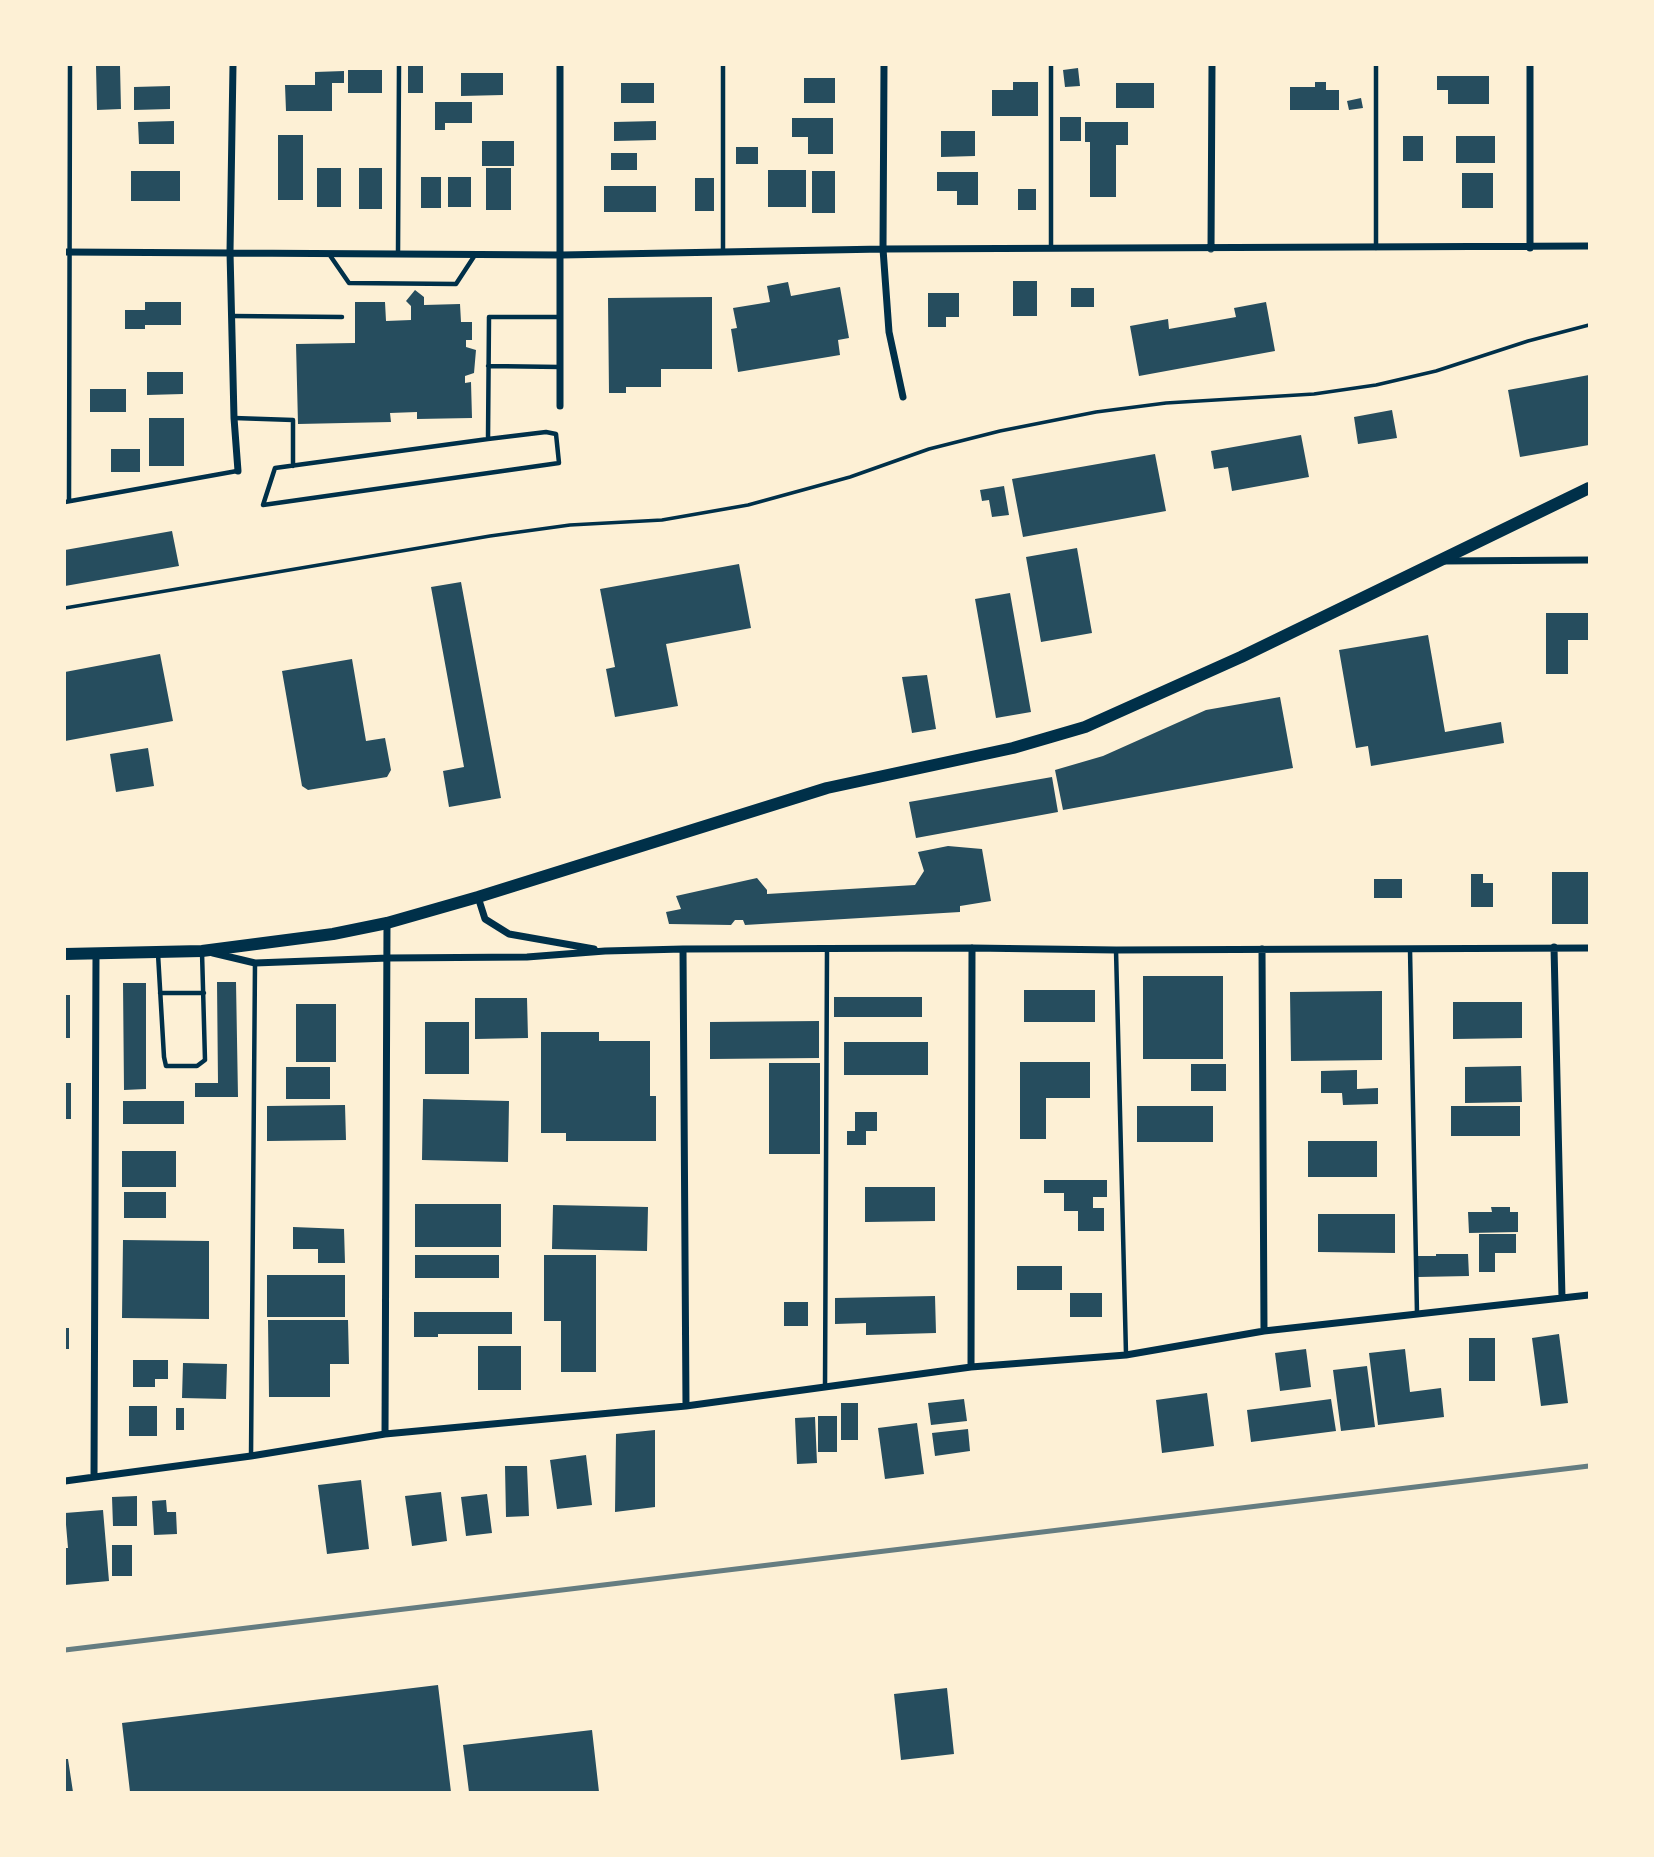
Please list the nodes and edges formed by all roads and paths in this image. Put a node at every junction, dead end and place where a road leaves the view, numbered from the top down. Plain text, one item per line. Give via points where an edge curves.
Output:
1 (70, 65) edge
2 (233, 65) edge
3 (399, 65) edge
4 (560, 65) edge
5 (723, 65) edge
6 (884, 65) edge
7 (1051, 65) edge
8 (1212, 65) edge
9 (1376, 65) edge
10 (1530, 65) edge
11 (1589, 246) edge
12 (1376, 248) junction
13 (1530, 248) junction
14 (883, 249) junction
15 (1051, 249) junction
16 (1211, 249) junction
17 (66, 252) edge
18 (230, 252) junction
19 (723, 252) junction
20 (329, 253) junction
21 (398, 254) junction
22 (475, 255) junction
23 (562, 255) junction
24 (231, 316) junction
25 (342, 317) dead end
26 (561, 317) junction
27 (1589, 325) edge
28 (488, 366) junction
29 (560, 367) junction
30 (903, 397) dead end
31 (560, 406) dead end
32 (234, 418) junction
33 (488, 439) junction
34 (293, 466) junction
35 (238, 471) joint
36 (1589, 488) edge
37 (67, 501) edge
38 (1589, 560) edge
39 (1438, 562) junction
40 (65, 608) edge
41 (478, 897) junction
42 (387, 923) junction
43 (1554, 947) junction
44 (972, 948) junction
45 (1589, 948) edge
46 (683, 949) junction
47 (1262, 949) junction
48 (1410, 949) junction
49 (827, 950) junction
50 (1116, 950) junction
51 (202, 951) junction
52 (605, 951) junction
53 (158, 953) junction
54 (65, 954) edge
55 (96, 955) junction
56 (388, 958) junction
57 (256, 963) junction
58 (160, 993) junction
59 (204, 993) junction
60 (1589, 1295) edge
61 (1562, 1298) junction
62 (1417, 1315) junction
63 (1264, 1331) junction
64 (1126, 1355) junction
65 (971, 1367) junction
66 (825, 1388) junction
67 (686, 1406) junction
68 (385, 1434) junction
69 (251, 1457) junction
70 (94, 1477) junction
71 (65, 1481) edge

1 - 17 lane
2 - 18 street
3 - 21 lane
4 - 23 street
5 - 19 lane
6 - 14 street
7 - 15 lane
8 - 16 street
9 - 12 lane
10 - 13 street
11 - 13 street
12 - 13 street
12 - 16 street
14 - 15 street
14 - 19 street
14 - 30 street via 889,332
15 - 16 street
17 - 18 street
17 - 37 lane
18 - 20 street
18 - 24 street
19 - 23 street
20 - 21 street
20 - 22 lane via 349,284 456,284
21 - 22 street
22 - 23 street
23 - 26 street
24 - 25 lane
24 - 32 street
26 - 28 lane via 489,317
26 - 29 street
27 - 40 path via 1376,385 1314,394 1166,403 1000,431 748,505 662,520 570,525 490,536
28 - 29 lane
28 - 33 lane
29 - 31 street
32 - 34 lane via 293,420
32 - 35 street
33 - 34 lane
33 - 34 lane via 556,434 559,463 263,505 275,468
35 - 37 lane
36 - 39 main road
38 - 39 street
39 - 41 main road via 1085,727 1013,748 827,788
41 - 42 main road
41 - 52 street via 485,919 509,934
42 - 51 main road
42 - 56 street
43 - 45 street
43 - 48 street
43 - 61 street
44 - 49 street
44 - 50 street
44 - 65 street
46 - 49 street
46 - 52 street
46 - 67 street
47 - 48 street
47 - 50 street
47 - 63 street
48 - 62 lane
49 - 66 lane
50 - 64 lane
51 - 53 main road
51 - 57 street
51 - 59 lane
52 - 56 street
53 - 55 main road
53 - 58 lane
54 - 55 main road
55 - 70 street
56 - 57 street
56 - 68 street
57 - 69 lane
58 - 59 lane
58 - 59 lane via 166,1066 197,1066 205,1060
60 - 61 street
61 - 62 street
62 - 63 street
63 - 64 street
64 - 65 street
65 - 66 street
66 - 67 street
67 - 68 street
68 - 69 street
69 - 70 street
70 - 71 street

